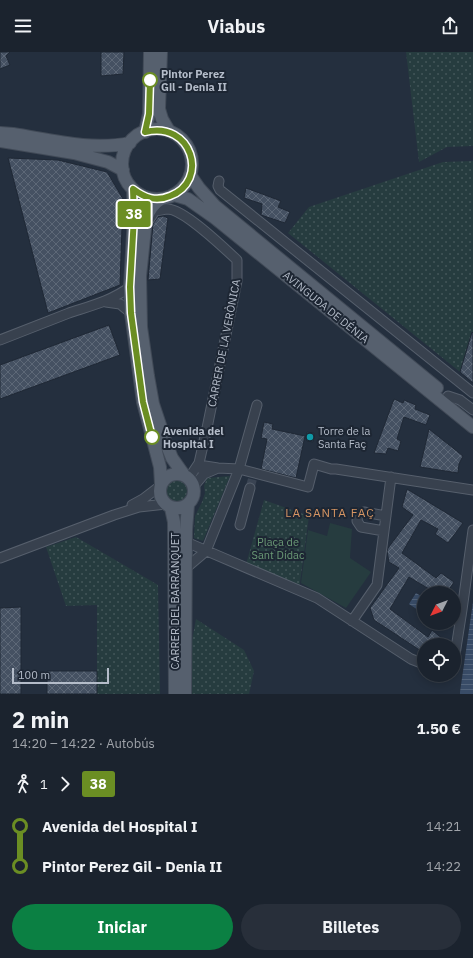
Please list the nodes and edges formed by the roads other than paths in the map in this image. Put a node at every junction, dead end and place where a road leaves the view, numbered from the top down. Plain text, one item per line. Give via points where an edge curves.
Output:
1 (150, 52) edge
2 (161, 52) edge
3 (145, 132) junction
4 (169, 132) junction
5 (0, 133) edge
6 (0, 141) edge
7 (130, 143) junction
8 (123, 170) junction
9 (190, 175) junction
10 (220, 181) dead end
11 (133, 189) junction
12 (174, 195) junction
13 (161, 199) junction
14 (145, 226) junction
15 (130, 287) junction
16 (104, 302) junction
17 (131, 313) junction
18 (0, 340) edge
19 (473, 393) edge
20 (434, 396) junction
21 (448, 396) junction
22 (257, 406) dead end
23 (473, 410) edge
24 (473, 416) edge
25 (473, 427) edge
26 (473, 434) edge
27 (218, 468) junction
28 (241, 469) junction
29 (191, 477) junction
30 (391, 477) junction
31 (161, 485) junction
32 (250, 488) tunnel mouth
33 (471, 490) edge
34 (188, 505) junction
35 (168, 506) junction
36 (114, 515) junction
37 (386, 516) junction
38 (240, 525) dead end
39 (473, 530) edge
40 (384, 531) junction
41 (186, 542) junction
42 (206, 551) junction
43 (0, 558) edge
44 (186, 568) junction
45 (352, 621) junction
46 (458, 638) edge
47 (417, 661) edge
48 (175, 694) edge
49 (185, 694) edge

1 - 3 main road via 149,114
2 - 4 main road via 159,110
3 - 4 main road
3 - 7 main road
4 - 9 main road via 180,138 188,149 192,166
5 - 7 main road via 96,146 113,147
6 - 8 main road via 74,153 108,162
7 - 8 main road via 123,156
8 - 11 main road via 128,184
9 - 12 main road
9 - 21 main road, AVINGUDA DE DÉNIA via 215,206
10 - 19 street via 220,190
11 - 13 main road via 141,195
11 - 15 main road
12 - 13 main road
12 - 20 main road, AVINGUDA DE DÉNIA via 188,199 215,218
13 - 14 main road via 154,203 149,211
14 - 29 main road via 140,276 141,327 153,404 172,458
14 - 29 street, CARRER DE LA VERÒNICA via 156,211 168,209 179,213 207,232 237,260 237,281 209,421 199,463
15 - 16 street
15 - 17 main road
16 - 17 street via 120,304
16 - 18 street
17 - 31 main road via 143,402 160,467
20 - 25 main road, AVINGUDA DE DÉNIA
20 - 26 street via 441,407
21 - 23 street via 460,400
21 - 24 main road, AVINGUDA DE DÉNIA
22 - 28 street, CARRER DEL BARRANQUET
27 - 28 street
27 - 29 street
27 - 29 street via 204,466
28 - 30 street via 308,487 314,464 331,469
28 - 42 street, CARRER DEL BARRANQUET
29 - 31 main road via 171,475
29 - 34 main road via 194,498
30 - 33 street
30 - 37 street
31 - 35 main road via 160,495
31 - 36 street via 143,499
32 - 38 street
34 - 35 main road via 178,509
34 - 41 main road, CARRER DEL BARRANQUET
35 - 36 street via 139,507
35 - 48 main road, CARRER DEL BARRANQUET via 174,522
36 - 43 street
37 - 40 street
37 - 40 street via 364,512 358,515 357,521 361,527
39 - 46 street
40 - 45 street via 377,585
41 - 42 street
41 - 44 main road, CARRER DEL BARRANQUET
42 - 44 street, CARRER DEL BARRANQUET
42 - 45 street via 311,595
44 - 49 main road, CARRER DEL BARRANQUET
45 - 47 street

